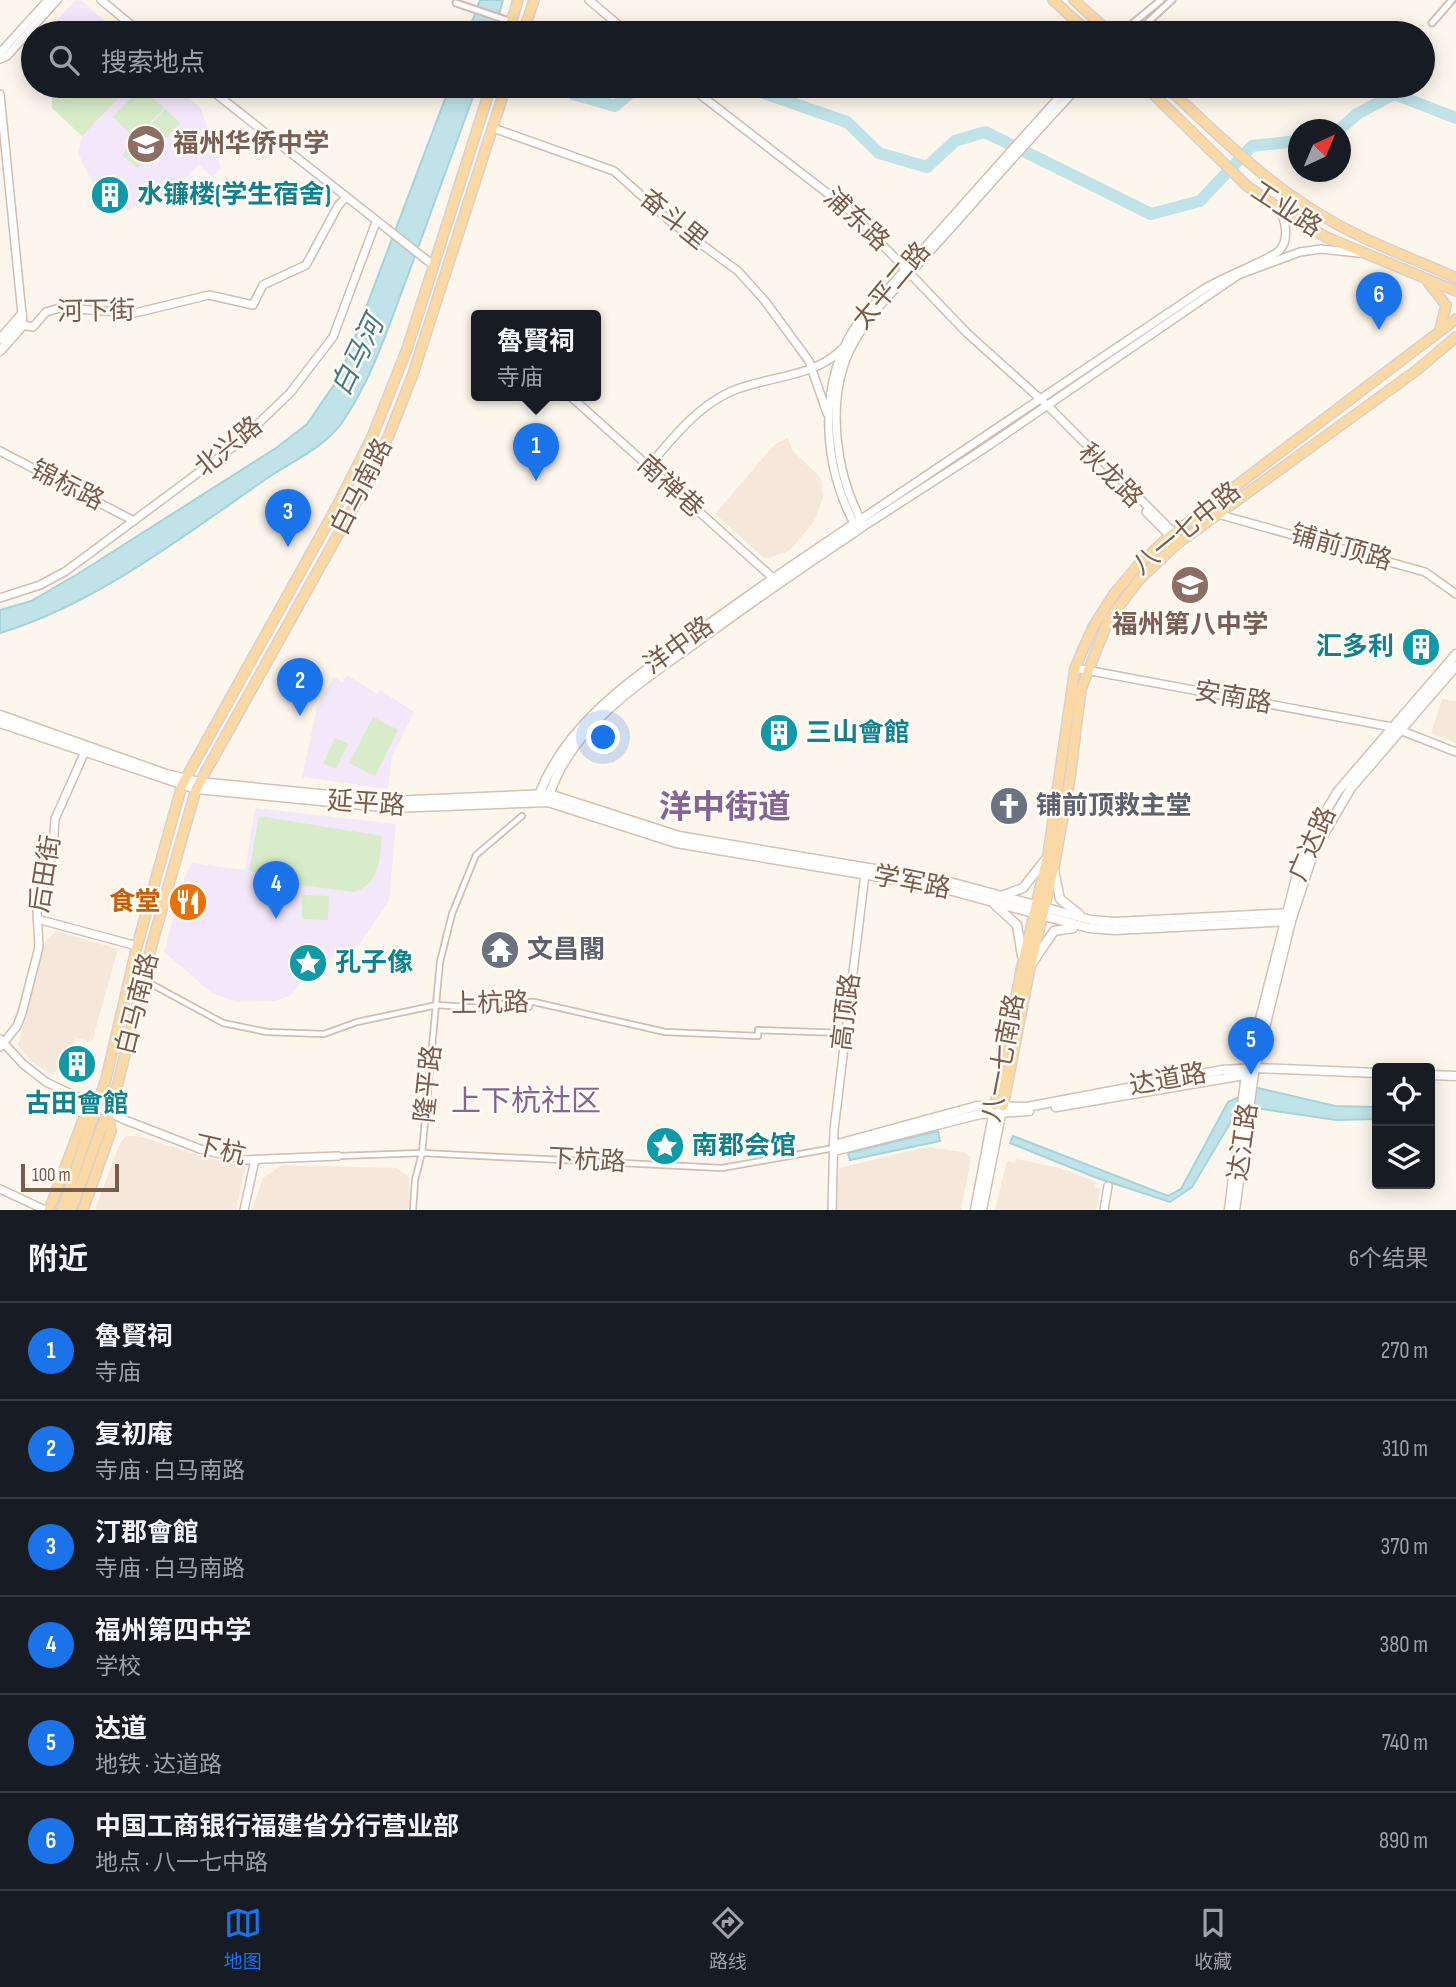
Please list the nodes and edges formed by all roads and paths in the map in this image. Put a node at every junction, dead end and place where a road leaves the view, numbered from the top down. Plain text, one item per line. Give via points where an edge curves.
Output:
1 (48, 0) edge
2 (57, 0) edge
3 (101, 0) edge
4 (519, 0) edge
5 (534, 0) edge
6 (589, 0) edge
7 (1053, 0) edge
8 (1074, 0) edge
9 (1161, 0) edge
10 (1172, 0) edge
11 (1452, 0) edge
12 (456, 3) dead end
13 (29, 21) edge
14 (38, 21) edge
15 (126, 21) edge
16 (509, 21) edge
17 (512, 21) edge
18 (527, 21) edge
19 (614, 21) edge
20 (1076, 21) edge
21 (1097, 21) edge
22 (1136, 21) edge
23 (1149, 21) edge
24 (1434, 21) edge
25 (21, 30) edge
26 (21, 40) edge
27 (0, 53) edge
28 (0, 59) edge
29 (0, 94) edge
30 (220, 98) edge
31 (487, 98) edge
32 (502, 98) edge
33 (705, 98) edge
34 (1058, 98) edge
35 (1068, 98) edge
36 (1157, 98) edge
37 (1179, 98) edge
38 (493, 128) junction
39 (1013, 155) junction
40 (345, 198) junction
41 (1273, 205) junction
42 (376, 222) junction
43 (1366, 254) junction
44 (433, 265) junction
45 (1429, 265) junction
46 (909, 270) junction
47 (1456, 270) edge
48 (1421, 276) junction
49 (1456, 278) edge
50 (1456, 291) edge
51 (22, 314) junction
52 (1456, 319) edge
53 (23, 324) junction
54 (1440, 332) junction
55 (0, 339) edge
56 (1454, 339) edge
57 (846, 343) junction
58 (0, 351) edge
59 (813, 367) junction
60 (576, 401) edge
61 (1043, 405) junction
62 (830, 421) junction
63 (0, 451) edge
64 (648, 467) junction
65 (1221, 515) junction
66 (134, 520) junction
67 (860, 525) junction
68 (1176, 538) junction
69 (773, 578) junction
70 (1456, 594) edge
71 (0, 598) edge
72 (1456, 654) edge
73 (1456, 666) edge
74 (1075, 668) junction
75 (1086, 671) junction
76 (0, 715) edge
77 (0, 723) edge
78 (1397, 728) junction
79 (86, 750) junction
80 (1456, 752) edge
81 (183, 782) junction
82 (198, 786) junction
83 (538, 797) junction
84 (548, 798) junction
85 (522, 816) dead end
86 (1048, 854) junction
87 (1054, 867) junction
88 (865, 874) junction
89 (999, 895) junction
90 (985, 898) junction
91 (1040, 912) junction
92 (1288, 917) junction
93 (37, 919) junction
94 (1090, 924) junction
95 (137, 946) junction
96 (1026, 967) junction
97 (143, 980) junction
98 (437, 1005) junction
99 (844, 1033) junction
100 (1, 1043) edge
101 (1251, 1071) junction
102 (1372, 1075) edge
103 (1435, 1078) edge
104 (1456, 1079) edge
105 (96, 1106) junction
106 (998, 1109) junction
107 (107, 1112) junction
108 (834, 1148) junction
109 (422, 1153) junction
110 (338, 1156) joint
111 (255, 1160) junction
112 (1235, 1180) junction
113 (1108, 1186) dead end
114 (0, 1189) edge
115 (67, 1207) edge
116 (47, 1210) edge
117 (83, 1210) edge
118 (244, 1210) edge
119 (413, 1210) edge
120 (832, 1210) edge
121 (975, 1210) edge
122 (982, 1210) edge
123 (1104, 1210) edge
124 (1223, 1210) edge
125 (1228, 1210) edge
126 (1237, 1210) edge

1 - 13 street
2 - 14 street
3 - 15 street
4 - 17 main road
5 - 18 main road
6 - 19 street
7 - 20 main road
8 - 21 main road
9 - 22 street
10 - 23 street
11 - 24 street
12 - 16 street
25 - 27 street
26 - 28 street
29 - 51 street
30 - 40 street
31 - 44 main road
32 - 38 main road, 白马南路
33 - 46 street, 浦东路 via 840,202
34 - 39 street, 太平二路 via 1027,131
35 - 39 street, 太平二路
36 - 41 main road, 工业路 via 1227,168
37 - 45 main road, 工业路 via 1250,164 1353,233
38 - 59 street, 奋斗里 via 617,173 671,222 744,277
38 - 82 main road, 白马南路 via 389,435
39 - 46 street, 太平二路
40 - 42 street
40 - 53 street, 河下街 via 306,265 265,283 253,305 209,295 135,313 55,309 42,315 33,327
41 - 43 main road, 工业路 via 1326,237
41 - 61 street via 1282,215 1286,237 1279,251 1225,275
42 - 44 street
42 - 66 street, 北兴路 via 337,329 303,377 237,444
43 - 48 main road, 工业路
43 - 61 street via 1321,249 1300,252 1238,275
44 - 81 main road via 396,378 361,461
45 - 47 main road
45 - 49 main road, 工业路
46 - 57 street, 太平二路 via 861,319
46 - 61 street, 浦东路
46 - 67 street, 太平二路 via 849,352 839,391 842,466
48 - 50 main road, 工业路
48 - 54 main road via 1446,305
51 - 53 street
51 - 55 main road, 河下街
52 - 54 main road, 八一七中路
53 - 58 main road, 河下街
54 - 68 main road, 八一七中路
56 - 65 main road, 八一七中路
57 - 59 street
57 - 62 street, 太平二路 via 834,378
59 - 62 street
59 - 64 street via 739,388 713,401
60 - 64 street, 南禅巷
61 - 67 street
61 - 68 street, 秋龙路
62 - 67 street, 太平二路 via 839,486
63 - 66 street, 锦标路
64 - 69 street, 南禅巷
65 - 68 main road, 八一七中路
65 - 70 street, 铺前顶路 via 1425,572
66 - 71 street, 北兴路 via 53,579
67 - 69 main road, 洋中路
67 - 84 main road, 洋中路 via 621,699 573,749
68 - 74 main road, 八一七中路 via 1139,564 1114,594
68 - 75 main road, 八一七中路 via 1122,601 1101,634
69 - 83 main road, 洋中路 via 607,700 569,741
72 - 78 main road, 广达路
73 - 78 main road, 广达路
74 - 75 street, 安南路
74 - 86 main road, 八一七中路
75 - 78 street, 安南路
75 - 87 main road, 八一七中路
76 - 79 main road
77 - 79 main road
78 - 80 street, 安南路
78 - 92 main road, 广达路 via 1332,816
79 - 81 main road
79 - 93 street, 后田街 via 57,814
81 - 82 main road
81 - 95 main road
82 - 83 main road, 延平路 via 393,808
82 - 97 main road, 白马南路
83 - 84 main road, 学军路
84 - 88 main road, 学军路 via 677,843
84 - 89 main road, 学军路 via 679,836 946,880
85 - 98 street, 隆平路 via 472,862 441,956
86 - 89 main road via 1023,888
86 - 91 main road, 八一七中路
87 - 91 main road, 八一七中路
87 - 94 main road via 1064,904
88 - 90 main road, 学军路
88 - 99 street, 高顶路
89 - 91 main road, 学军路
90 - 91 main road, 学军路
90 - 96 main road via 1017,925
91 - 94 main road, 学军路
91 - 96 main road, 八一七南路
92 - 94 main road, 学军路
92 - 101 main road, 广达路
93 - 95 street
93 - 100 street, 后田街 via 39,947 23,1008 17,1026
94 - 96 main road via 1054,931
95 - 105 main road
96 - 106 main road, 八一七南路
97 - 98 street, 上杭路 via 223,1023 267,1032 324,1034
97 - 107 main road, 白马南路
98 - 99 street, 上杭路 via 529,1007 534,1002 675,1032 758,1037 758,1030
98 - 109 street, 隆平路
99 - 108 street, 高顶路
100 - 105 street, 下杭 via 37,1076
101 - 102 main road, 达道路
101 - 106 main road, 达道路
101 - 112 main road, 达江路
103 - 104 main road
105 - 107 street, 下杭
105 - 115 main road
105 - 116 main road via 83,1120
106 - 108 main road, 下杭路 via 977,1106
106 - 121 main road, 八一七南路
106 - 122 main road, 八一七南路
107 - 111 street, 下杭 via 210,1152
107 - 115 main road, 白马南路
107 - 117 main road via 111,1130
108 - 109 street, 下杭路 via 722,1168
108 - 120 street, 高顶路
109 - 110 street, 下杭路
109 - 119 street, 隆平路
110 - 111 street, 下杭
111 - 118 street
112 - 124 main road
112 - 125 main road, 达江路
112 - 126 main road, 达江路
113 - 123 street
114 - 116 street

